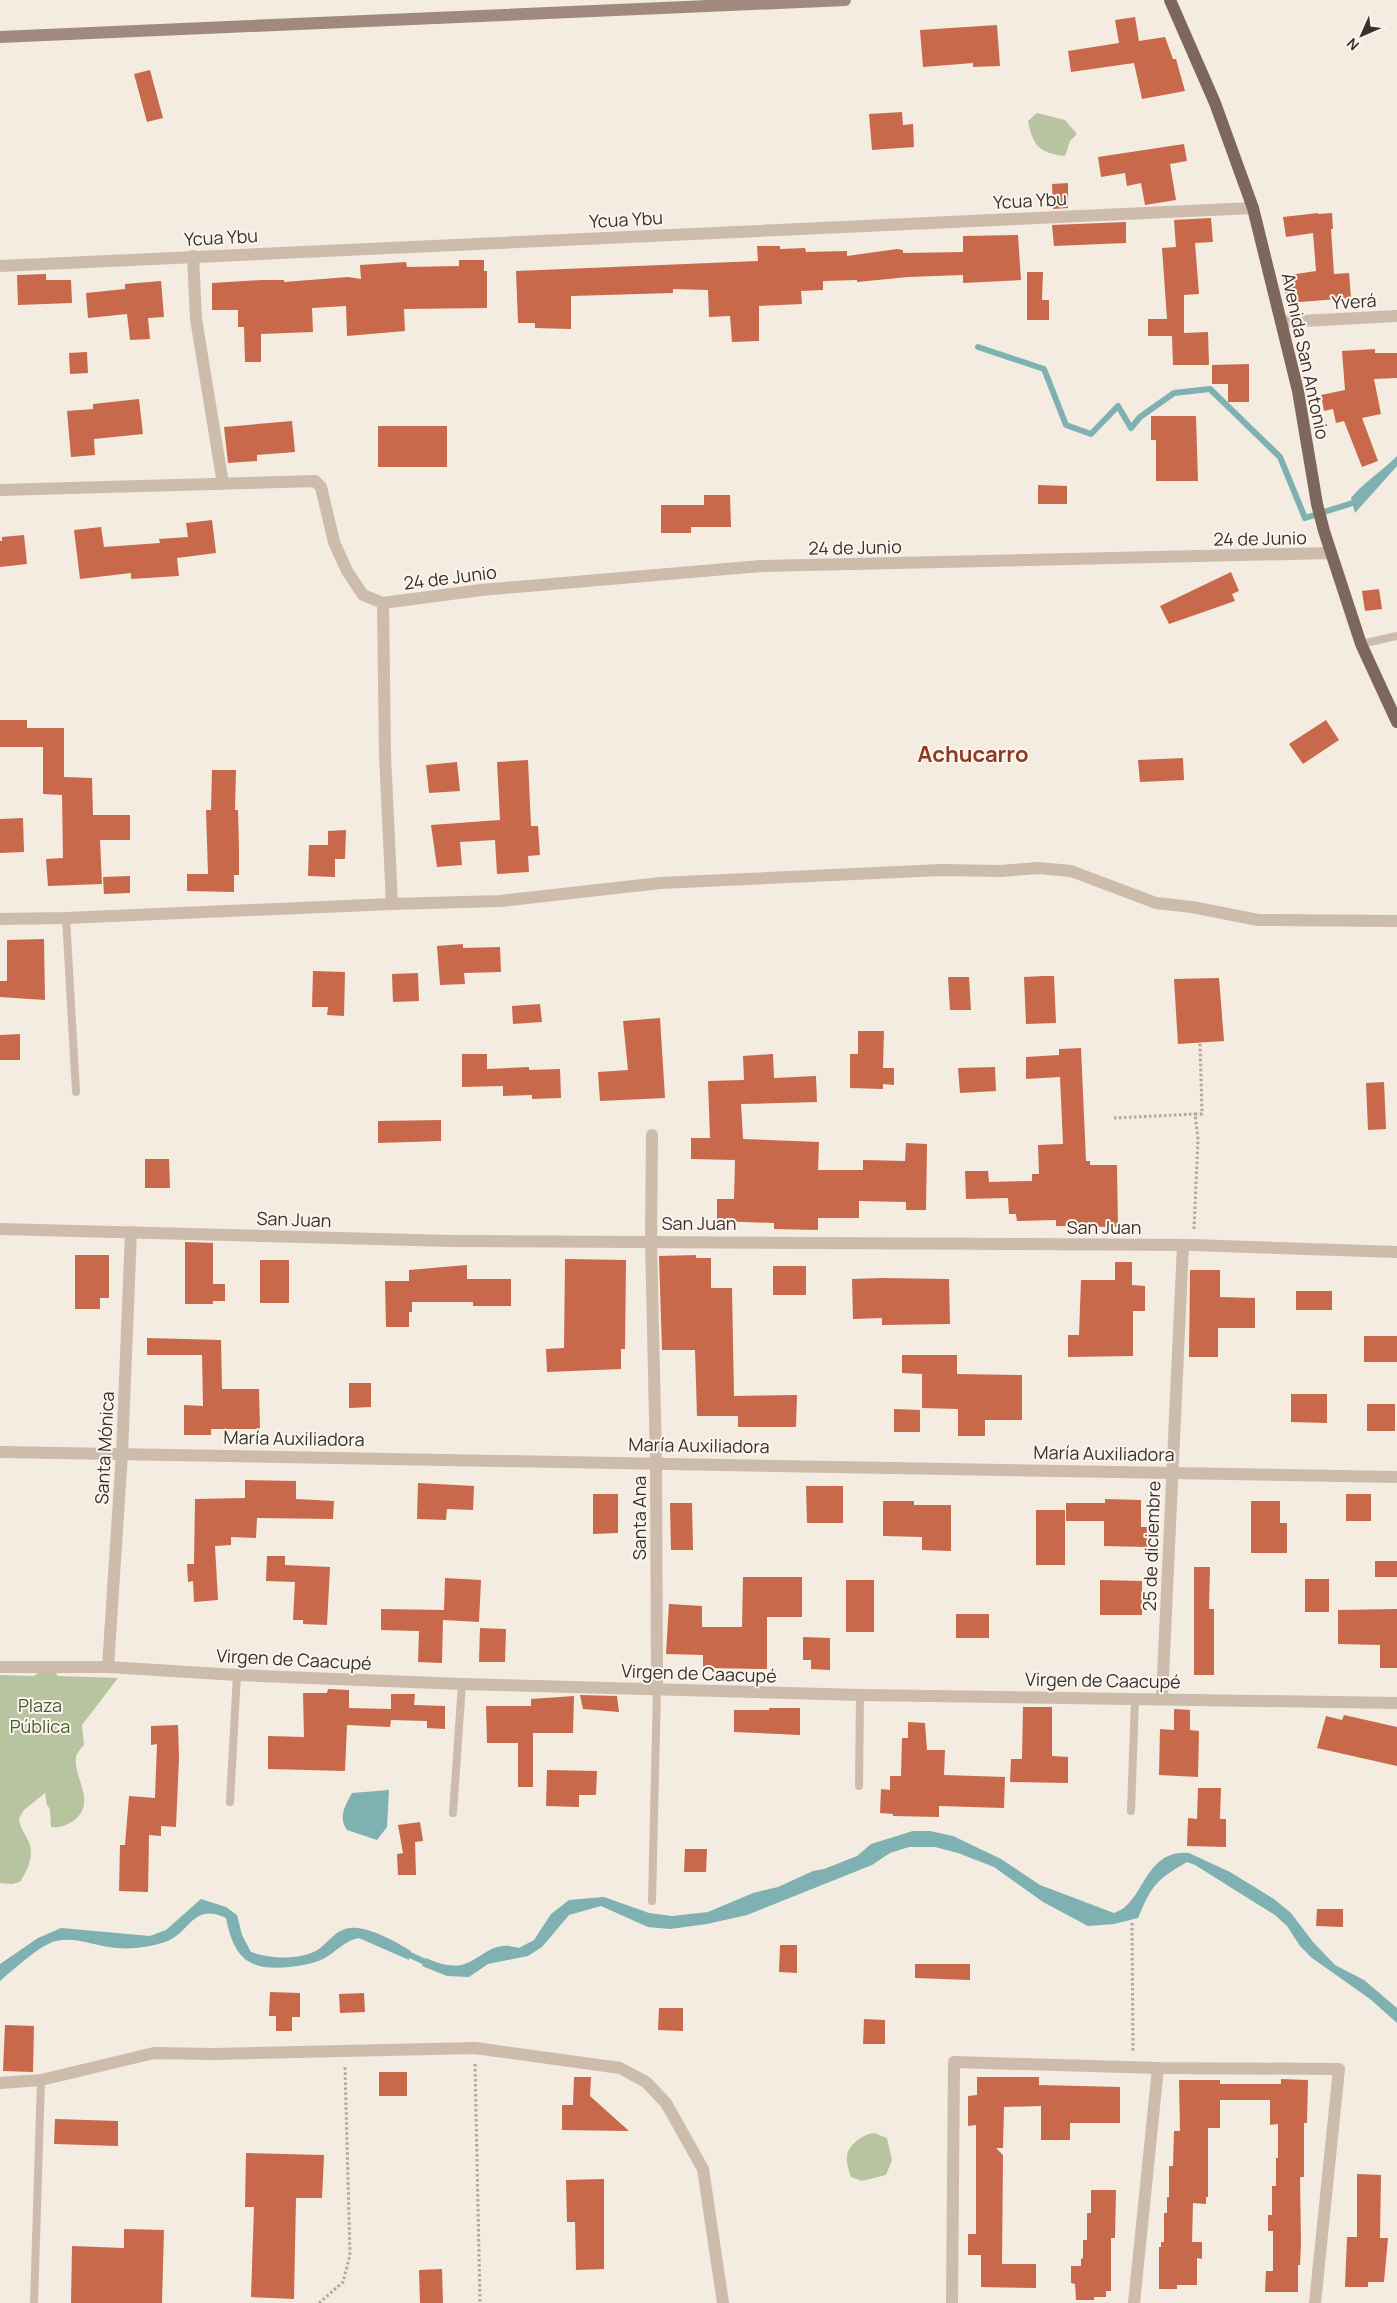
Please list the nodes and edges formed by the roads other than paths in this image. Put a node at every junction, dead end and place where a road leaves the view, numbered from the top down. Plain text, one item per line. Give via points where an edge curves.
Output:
1 (845, 0) edge
2 (1170, 0) edge
3 (787, 2) edge
4 (0, 37) edge
5 (1253, 208) junction
6 (193, 256) junction
7 (0, 266) edge
8 (1397, 316) edge
9 (1282, 322) junction
10 (223, 484) junction
11 (0, 490) edge
12 (1331, 554) junction
13 (383, 603) junction
14 (1397, 636) edge
15 (1361, 644) junction
16 (1397, 722) edge
17 (392, 904) junction
18 (66, 918) junction
19 (0, 919) edge
20 (1397, 921) edge
21 (76, 1092) dead end
22 (652, 1134) dead end
23 (0, 1229) edge
24 (131, 1232) junction
25 (651, 1240) junction
26 (1188, 1245) junction
27 (1397, 1252) edge
28 (0, 1452) edge
29 (122, 1453) junction
30 (656, 1462) junction
31 (1171, 1472) junction
32 (1397, 1476) edge
33 (0, 1666) edge
34 (108, 1667) junction
35 (237, 1675) junction
36 (462, 1684) junction
37 (657, 1689) junction
38 (860, 1695) junction
39 (1162, 1698) junction
40 (1135, 1699) junction
41 (1397, 1703) edge
42 (859, 1786) dead end
43 (230, 1802) dead end
44 (1130, 1811) dead end
45 (453, 1813) dead end
46 (652, 1901) dead end
47 (1158, 2068) junction
48 (41, 2080) junction
49 (0, 2083) edge
50 (34, 2303) edge
51 (723, 2303) edge
52 (952, 2303) edge
53 (1134, 2303) edge
54 (1315, 2303) edge

1 - 3 main road
2 - 5 main road, Avenida San Antonio via 1215,103
3 - 4 main road
5 - 6 street, Ycua Ybu
5 - 9 main road, Avenida San Antonio
6 - 7 street, Ycua Ybu
6 - 10 street via 196,319
8 - 9 street, Yverá
9 - 12 main road, Avenida San Antonio via 1298,391 1317,504
10 - 11 street
10 - 13 street via 315,481 320,487 334,542 347,571 363,595
12 - 13 street, 24 de Junio via 761,566 480,590
12 - 15 main road, Avenida San Antonio
13 - 17 street
14 - 15 lane
15 - 16 main road, Avenida San Antonio
17 - 18 street
17 - 20 street via 500,901 660,883 1038,868 1071,871 1156,903 1258,920
18 - 19 street
18 - 21 lane
22 - 25 street, Santa Ana
23 - 24 street, San Juan
24 - 25 street, San Juan via 452,1241
24 - 29 street, Santa Mónica
25 - 26 street, San Juan
25 - 30 street, Santa Ana
26 - 27 street, San Juan
26 - 31 street, 25 de diciembre
28 - 29 street, María Auxiliadora
29 - 30 street, María Auxiliadora
29 - 34 street, Santa Mónica
30 - 31 street, María Auxiliadora
30 - 37 street, Santa Ana
31 - 32 street, María Auxiliadora
31 - 39 street, 25 de diciembre
33 - 34 street, Virgen de Caacupé
34 - 35 street, Virgen de Caacupé
35 - 36 street, Virgen de Caacupé
35 - 43 lane
36 - 37 street, Virgen de Caacupé
36 - 45 lane
37 - 38 street, Virgen de Caacupé
37 - 46 lane, Santa Ana
38 - 40 street, Virgen de Caacupé
38 - 42 lane
39 - 40 street, Virgen de Caacupé
39 - 41 street, Virgen de Caacupé
40 - 44 lane
47 - 52 street via 954,2062
47 - 53 street
47 - 54 street via 1339,2069
48 - 49 street
48 - 50 lane
48 - 51 street via 154,2053 475,2048 620,2068 646,2082 666,2103 703,2169

